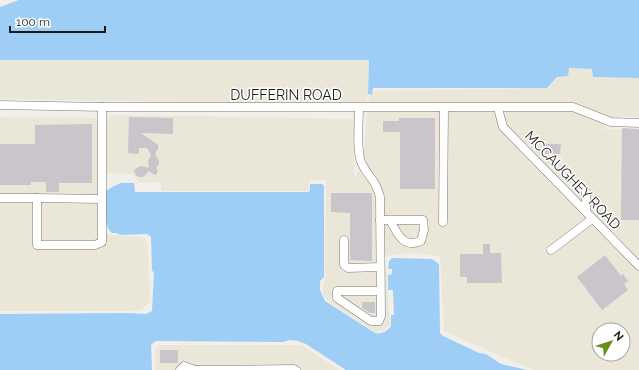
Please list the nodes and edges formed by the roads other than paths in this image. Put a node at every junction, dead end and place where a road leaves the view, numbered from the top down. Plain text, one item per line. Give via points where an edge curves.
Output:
1 (0, 105) edge
2 (102, 107) junction
3 (359, 108) junction
4 (444, 108) junction
5 (498, 108) junction
6 (639, 122) edge
7 (586, 192) dead end
8 (0, 198) edge
9 (36, 198) junction
10 (102, 199) junction
11 (586, 211) junction
12 (592, 218) junction
13 (380, 220) junction
14 (390, 220) dead end
15 (443, 222) dead end
16 (344, 240) dead end
17 (551, 250) dead end
18 (639, 266) edge
19 (380, 267) junction
20 (380, 291) junction
21 (180, 370) edge
22 (195, 370) edge
23 (296, 370) edge

1 - 2 lane, DUFFERIN ROAD
2 - 3 lane, DUFFERIN ROAD
2 - 10 lane
3 - 4 lane, DUFFERIN ROAD
3 - 13 lane via 359,153 361,163 378,186
4 - 5 lane, DUFFERIN ROAD
4 - 15 lane
5 - 6 lane, DUFFERIN ROAD via 573,107 611,122
5 - 11 lane, MCCAUGHEY ROAD via 503,128
7 - 11 lane
8 - 9 lane
9 - 10 lane
9 - 10 lane via 37,245 95,245 102,242
11 - 12 lane, MCCAUGHEY ROAD
12 - 17 lane
12 - 18 lane, MCCAUGHEY ROAD
13 - 14 lane
13 - 19 lane
16 - 19 lane via 344,265 348,268
19 - 20 lane
20 - 20 lane via 337,290 337,298 371,321 379,321
21 - 22 lane via 184,366
22 - 23 lane

